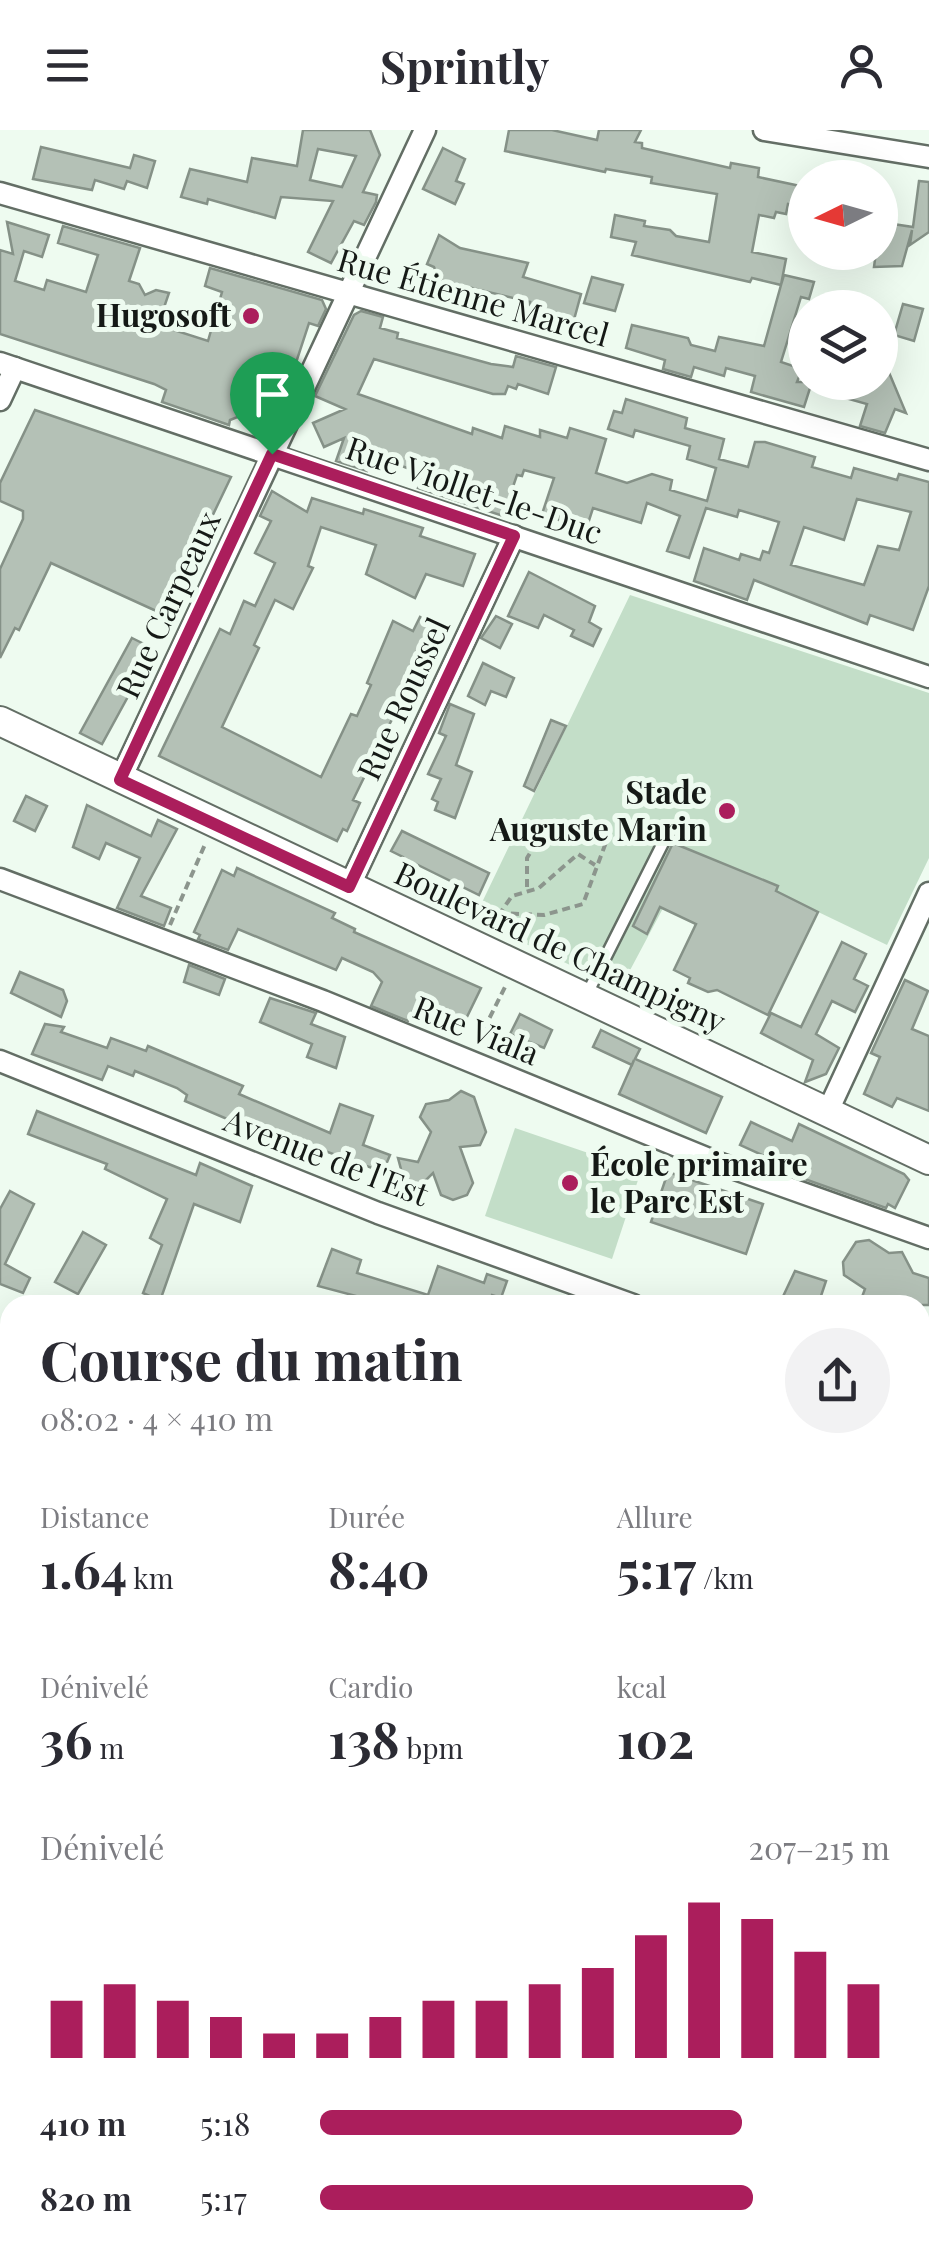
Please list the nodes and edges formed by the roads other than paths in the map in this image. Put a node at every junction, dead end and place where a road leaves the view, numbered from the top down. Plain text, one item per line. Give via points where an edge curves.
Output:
1 (425, 130) edge
2 (764, 130) edge
3 (929, 157) edge
4 (0, 193) edge
5 (350, 294) junction
6 (7, 365) edge
7 (0, 400) edge
8 (272, 454) junction
9 (929, 460) edge
10 (514, 536) junction
11 (929, 677) edge
12 (0, 721) edge
13 (120, 780) junction
14 (668, 833) dead end
15 (0, 878) edge
16 (349, 887) junction
17 (929, 894) edge
18 (585, 997) junction
19 (0, 1061) edge
20 (827, 1113) junction
21 (929, 1160) edge
22 (929, 1238) edge
23 (604, 1295) edge

1 - 5 street, Rue Carpeaux
2 - 3 street
4 - 5 street, Rue Étienne Marcel
5 - 8 street, Rue Carpeaux
5 - 9 street, Rue Étienne Marcel
6 - 7 street
6 - 8 street, Rue Viollet-le-Duc
8 - 10 street, Rue Viollet-le-Duc
8 - 13 street, Rue Carpeaux
10 - 11 street, Rue Viollet-le-Duc
10 - 16 street, Rue Roussel
12 - 13 main road, Boulevard de Champigny
13 - 16 main road, Boulevard de Champigny
14 - 18 lane
15 - 22 street, Rue Viala via 721,1164
16 - 18 main road, Boulevard de Champigny
17 - 20 street
18 - 20 main road, Boulevard de Champigny
19 - 23 street, Avenue de l'Est via 378,1213
20 - 21 main road, Boulevard de Champigny

